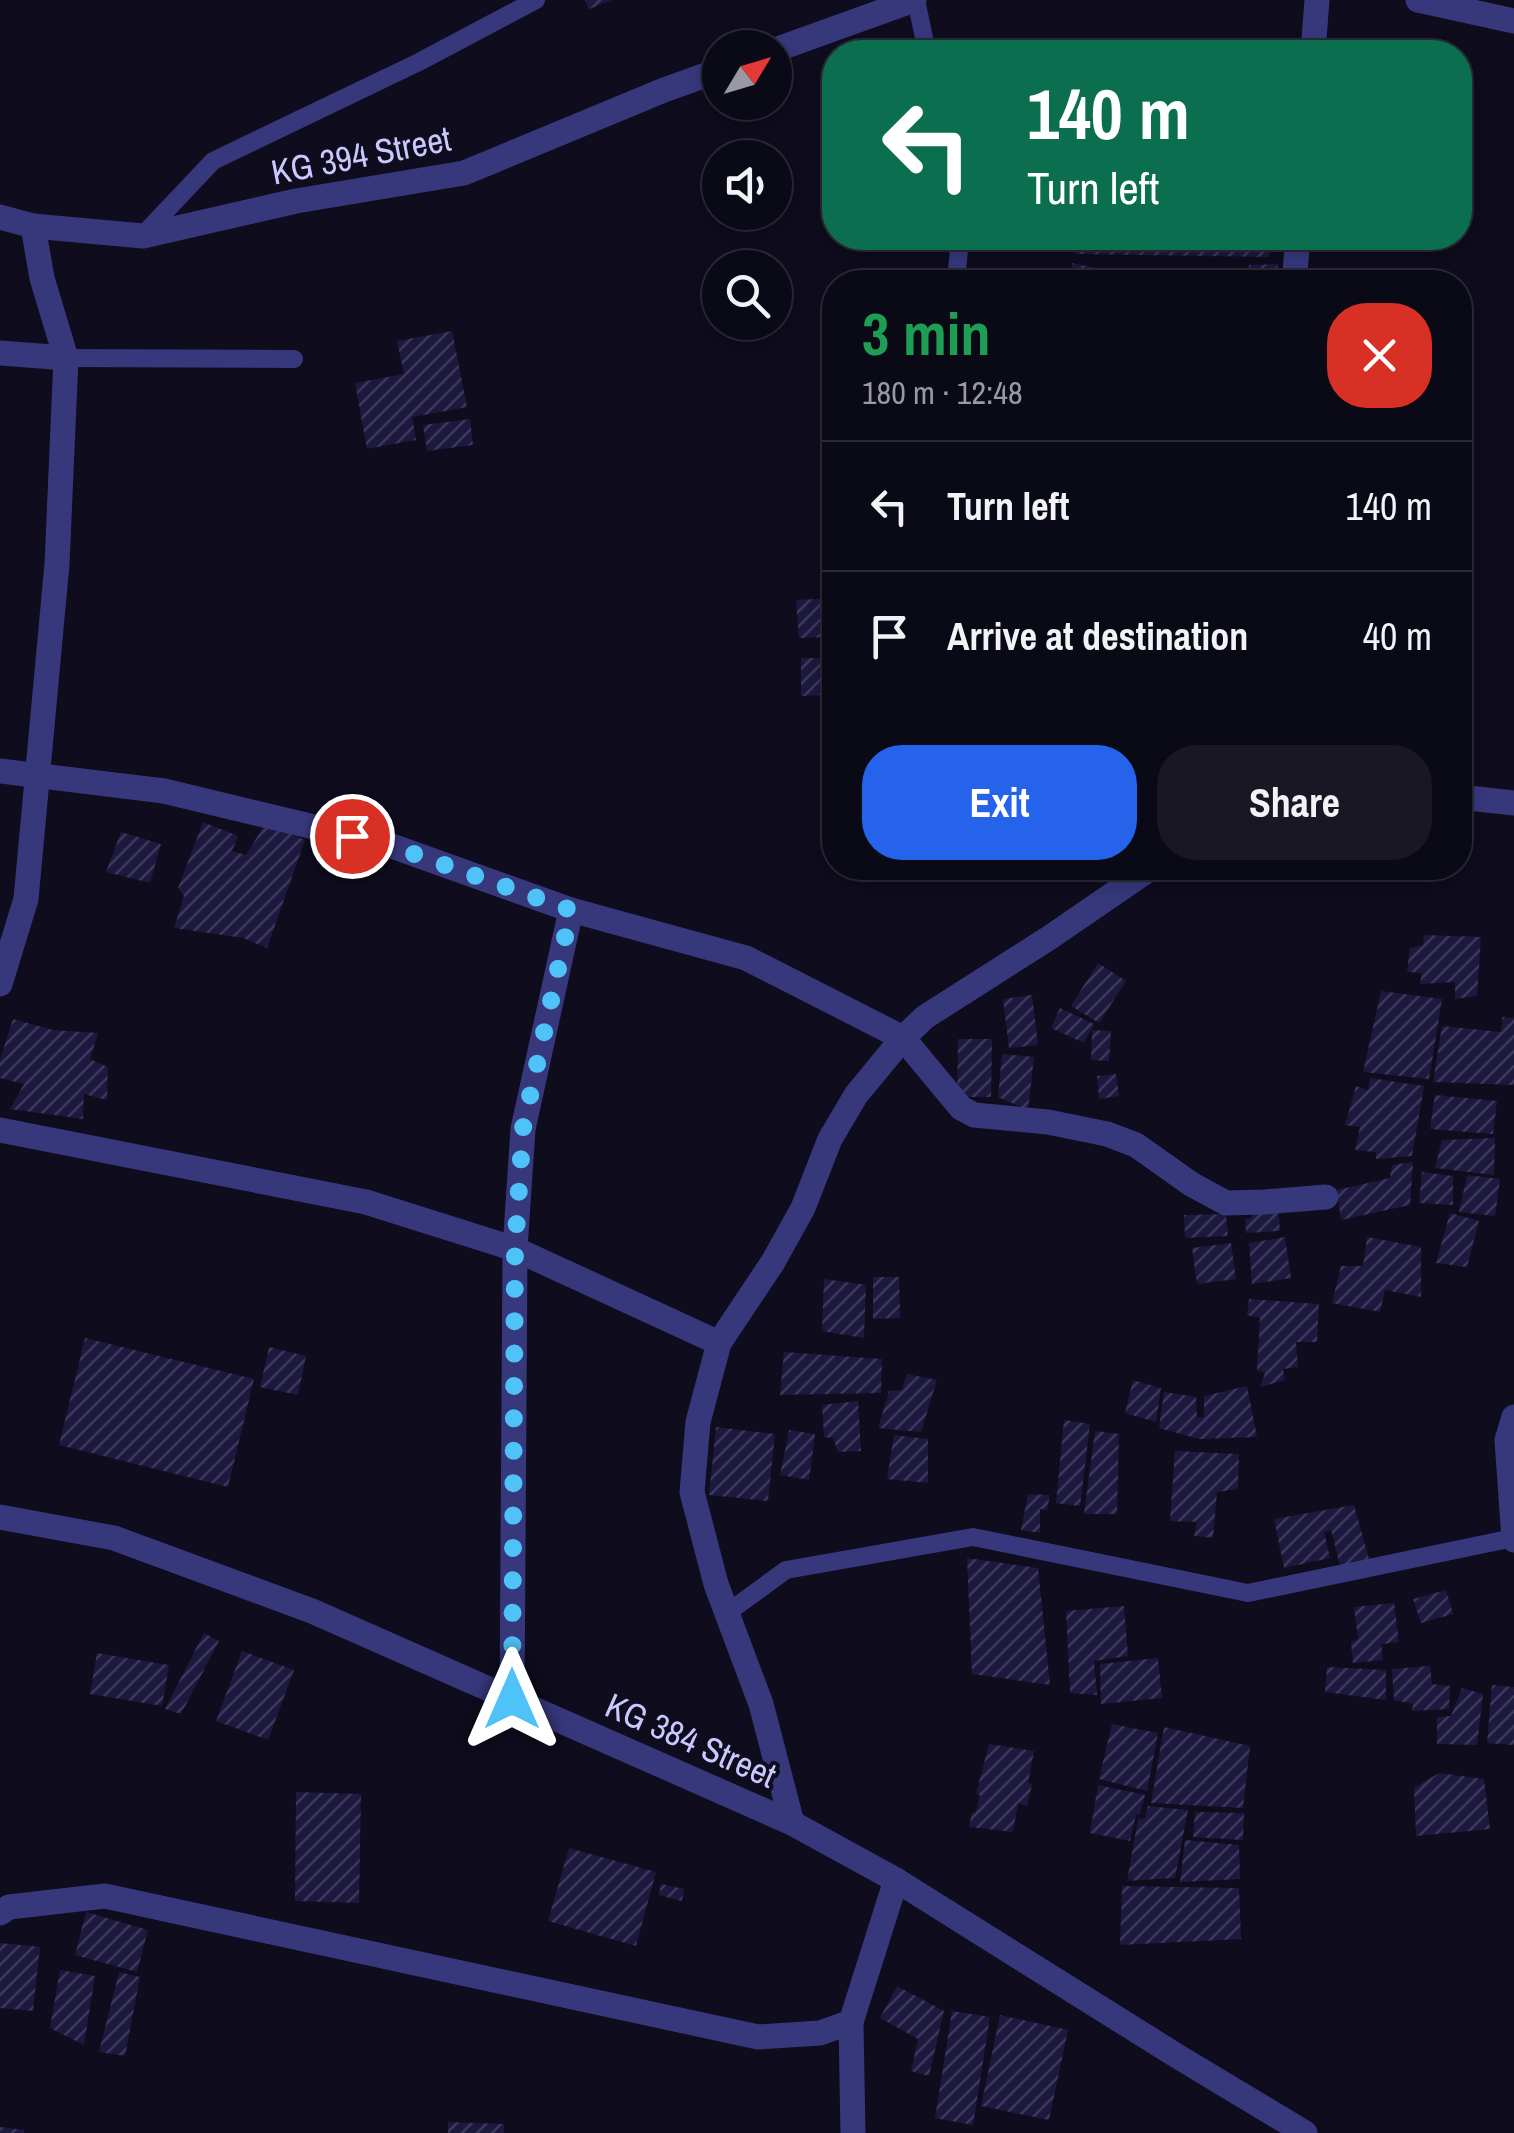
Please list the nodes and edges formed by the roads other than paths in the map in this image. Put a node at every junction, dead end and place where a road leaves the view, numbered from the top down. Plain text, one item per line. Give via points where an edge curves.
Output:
1 (536, 0) edge
2 (915, 0) edge
3 (1318, 0) edge
4 (1418, 0) edge
5 (1514, 21) edge
6 (923, 40) edge
7 (1314, 40) edge
8 (792, 44) edge
9 (702, 76) edge
10 (0, 217) edge
11 (32, 226) junction
12 (142, 236) junction
13 (0, 354) edge
14 (66, 358) junction
15 (294, 359) dead end
16 (0, 771) edge
17 (38, 774) junction
18 (1472, 798) edge
19 (1514, 803) edge
20 (1134, 880) edge
21 (571, 910) junction
22 (0, 984) edge
23 (903, 1038) junction
24 (0, 1130) edge
25 (1326, 1197) dead end
26 (515, 1249) junction
27 (719, 1344) junction
28 (1514, 1416) edge
29 (0, 1516) edge
30 (1514, 1539) edge
31 (727, 1613) junction
32 (512, 1699) junction
33 (792, 1823) junction
34 (896, 1880) junction
35 (0, 1914) edge
36 (851, 2022) junction
37 (853, 2133) edge
38 (1305, 2133) edge

1 - 12 lane via 213,161
2 - 6 lane
2 - 8 street
3 - 7 street
4 - 5 street
9 - 12 street, KG 394 Street via 464,173
10 - 11 street, KG 394 Street
11 - 12 street, KG 394 Street
11 - 14 street
13 - 14 street
14 - 15 lane
14 - 17 street
16 - 17 street
17 - 21 street via 164,791 389,845
17 - 22 street via 26,899
18 - 19 street
20 - 23 street
21 - 23 street via 746,958
21 - 26 street via 523,1128
23 - 25 street via 974,1115 1107,1134 1136,1145 1226,1203
23 - 27 street via 830,1139 803,1208
24 - 26 street via 366,1202
26 - 27 street
26 - 32 street
27 - 31 street via 698,1422 692,1492
28 - 30 street via 1507,1440
29 - 32 street, KG 384 Street via 114,1538 312,1611
30 - 31 lane via 1248,1593 973,1537 786,1570
31 - 33 street via 761,1704
32 - 33 street, KG 384 Street
33 - 34 street, KG 384 Street
34 - 36 street
34 - 38 street, KG 384 Street
35 - 36 street via 9,1907 105,1896 758,2037
36 - 37 street

